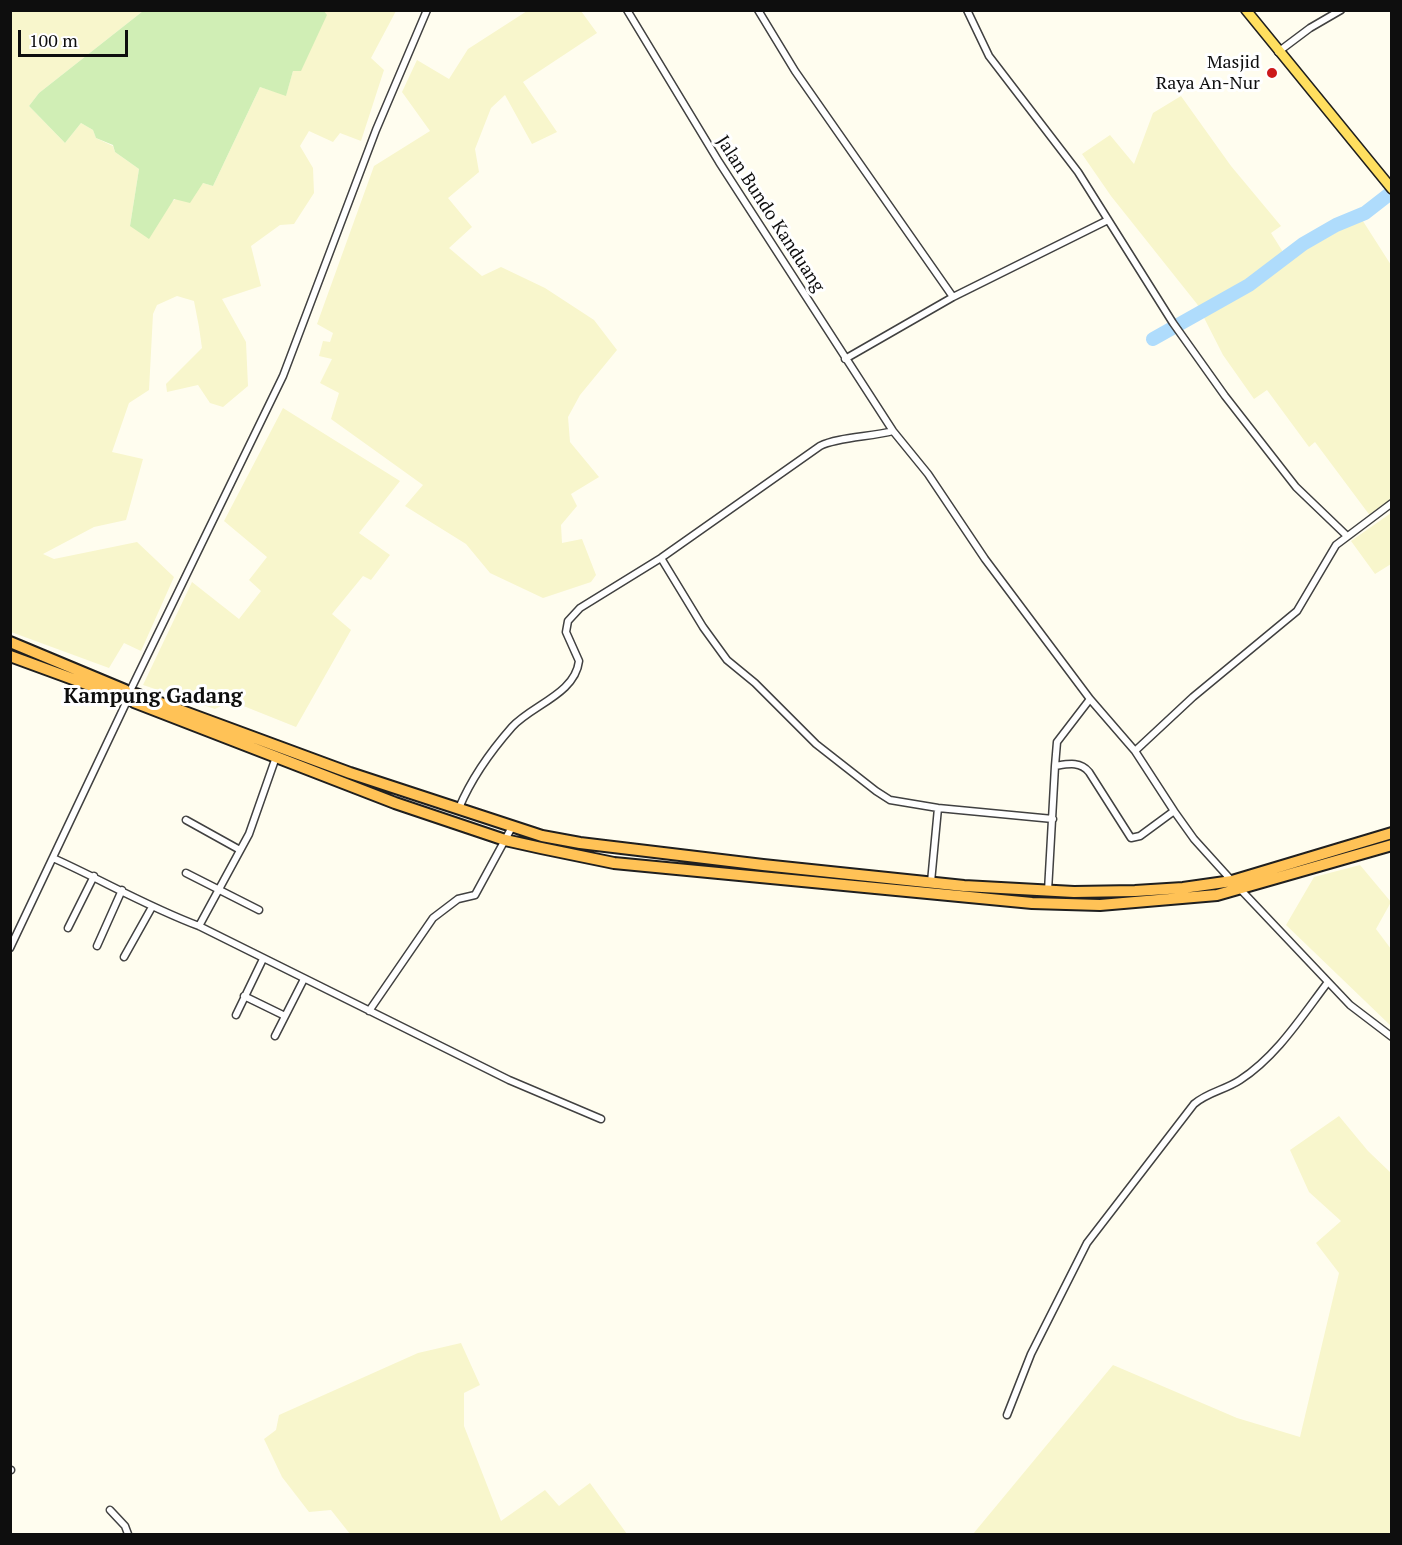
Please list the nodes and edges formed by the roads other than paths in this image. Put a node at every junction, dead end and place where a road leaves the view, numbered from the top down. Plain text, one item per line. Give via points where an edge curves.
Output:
1 (427, 10) edge
2 (627, 10) edge
3 (759, 10) edge
4 (967, 10) edge
5 (1246, 10) edge
6 (1341, 10) edge
7 (1278, 52) junction
8 (1390, 187) edge
9 (1108, 220) junction
10 (953, 297) junction
11 (845, 359) junction
12 (893, 431) junction
13 (1392, 503) edge
14 (1346, 535) junction
15 (661, 558) junction
16 (10, 642) edge
17 (10, 656) edge
18 (129, 696) junction
19 (1090, 699) junction
20 (1135, 751) junction
21 (276, 757) junction
22 (1055, 766) junction
23 (459, 808) junction
24 (938, 808) junction
25 (1174, 811) junction
26 (1053, 819) junction
27 (186, 820) dead end
28 (512, 827) junction
29 (1392, 833) edge
30 (506, 840) junction
31 (1392, 845) edge
32 (240, 850) junction
33 (53, 858) junction
34 (763, 865) junction
35 (186, 873) dead end
36 (94, 876) junction
37 (761, 879) junction
38 (1232, 881) junction
39 (931, 882) junction
40 (122, 890) junction
41 (218, 890) junction
42 (1241, 890) junction
43 (1048, 891) junction
44 (1100, 892) junction
45 (1100, 905) junction
46 (152, 908) junction
47 (259, 910) dead end
48 (199, 926) junction
49 (68, 928) dead end
50 (97, 946) dead end
51 (10, 948) edge
52 (124, 957) dead end
53 (263, 959) junction
54 (304, 979) junction
55 (1328, 982) junction
56 (244, 996) junction
57 (369, 1011) junction
58 (236, 1015) dead end
59 (285, 1016) junction
60 (275, 1036) dead end
61 (1392, 1037) edge
62 (601, 1119) dead end
63 (1007, 1415) dead end
64 (110, 1510) dead end
65 (128, 1534) edge

1 - 18 street via 376,130 279,386
2 - 11 street, Jalan Bundo Kanduang via 718,162
3 - 10 street via 795,71
4 - 9 street via 989,56 1078,172
5 - 7 main road
6 - 7 street
7 - 8 main road
9 - 10 street
9 - 14 street via 1225,396 1296,487
10 - 11 street
11 - 12 street, Jalan Bundo Kanduang
12 - 15 street via 820,446
12 - 19 street, Jalan Bundo Kanduang
13 - 14 street
14 - 20 street via 1329,555 1297,611 1193,696
15 - 23 street via 591,600 571,617 566,632 579,661 572,681 511,729 483,762
15 - 24 street via 718,650 816,744 885,797
16 - 18 highway
17 - 18 highway
18 - 21 highway
18 - 23 highway
18 - 33 street
19 - 20 street, Jalan Bundo Kanduang
19 - 22 street via 1057,742
20 - 25 street, Jalan Bundo Kanduang
21 - 30 highway
21 - 32 street
22 - 25 street via 1084,766 1131,838 1140,836
22 - 26 street
23 - 28 highway
24 - 26 street
24 - 39 street
25 - 38 street, Jalan Bundo Kanduang
26 - 43 street
27 - 32 street
28 - 30 street
28 - 34 highway via 580,843
29 - 38 highway
30 - 37 highway via 614,863
30 - 57 street via 475,894 458,900 433,918
31 - 42 highway
32 - 41 street
33 - 36 street
33 - 51 street
34 - 37 highway
34 - 39 highway
35 - 41 street
36 - 40 street
36 - 49 street
37 - 45 highway via 1032,903
38 - 44 highway
39 - 43 highway
40 - 46 street
40 - 50 street
41 - 47 street
41 - 48 street
42 - 45 highway
42 - 55 street
43 - 44 highway
44 - 45 highway
46 - 48 street
46 - 52 street
48 - 53 street
53 - 54 street
53 - 56 street
54 - 57 street
54 - 59 street
55 - 61 street via 1350,1005
55 - 63 street via 1273,1053 1239,1081 1194,1104 1095,1233 1031,1354
56 - 58 street
56 - 59 street
57 - 62 street via 509,1080
59 - 60 street
64 - 65 street

